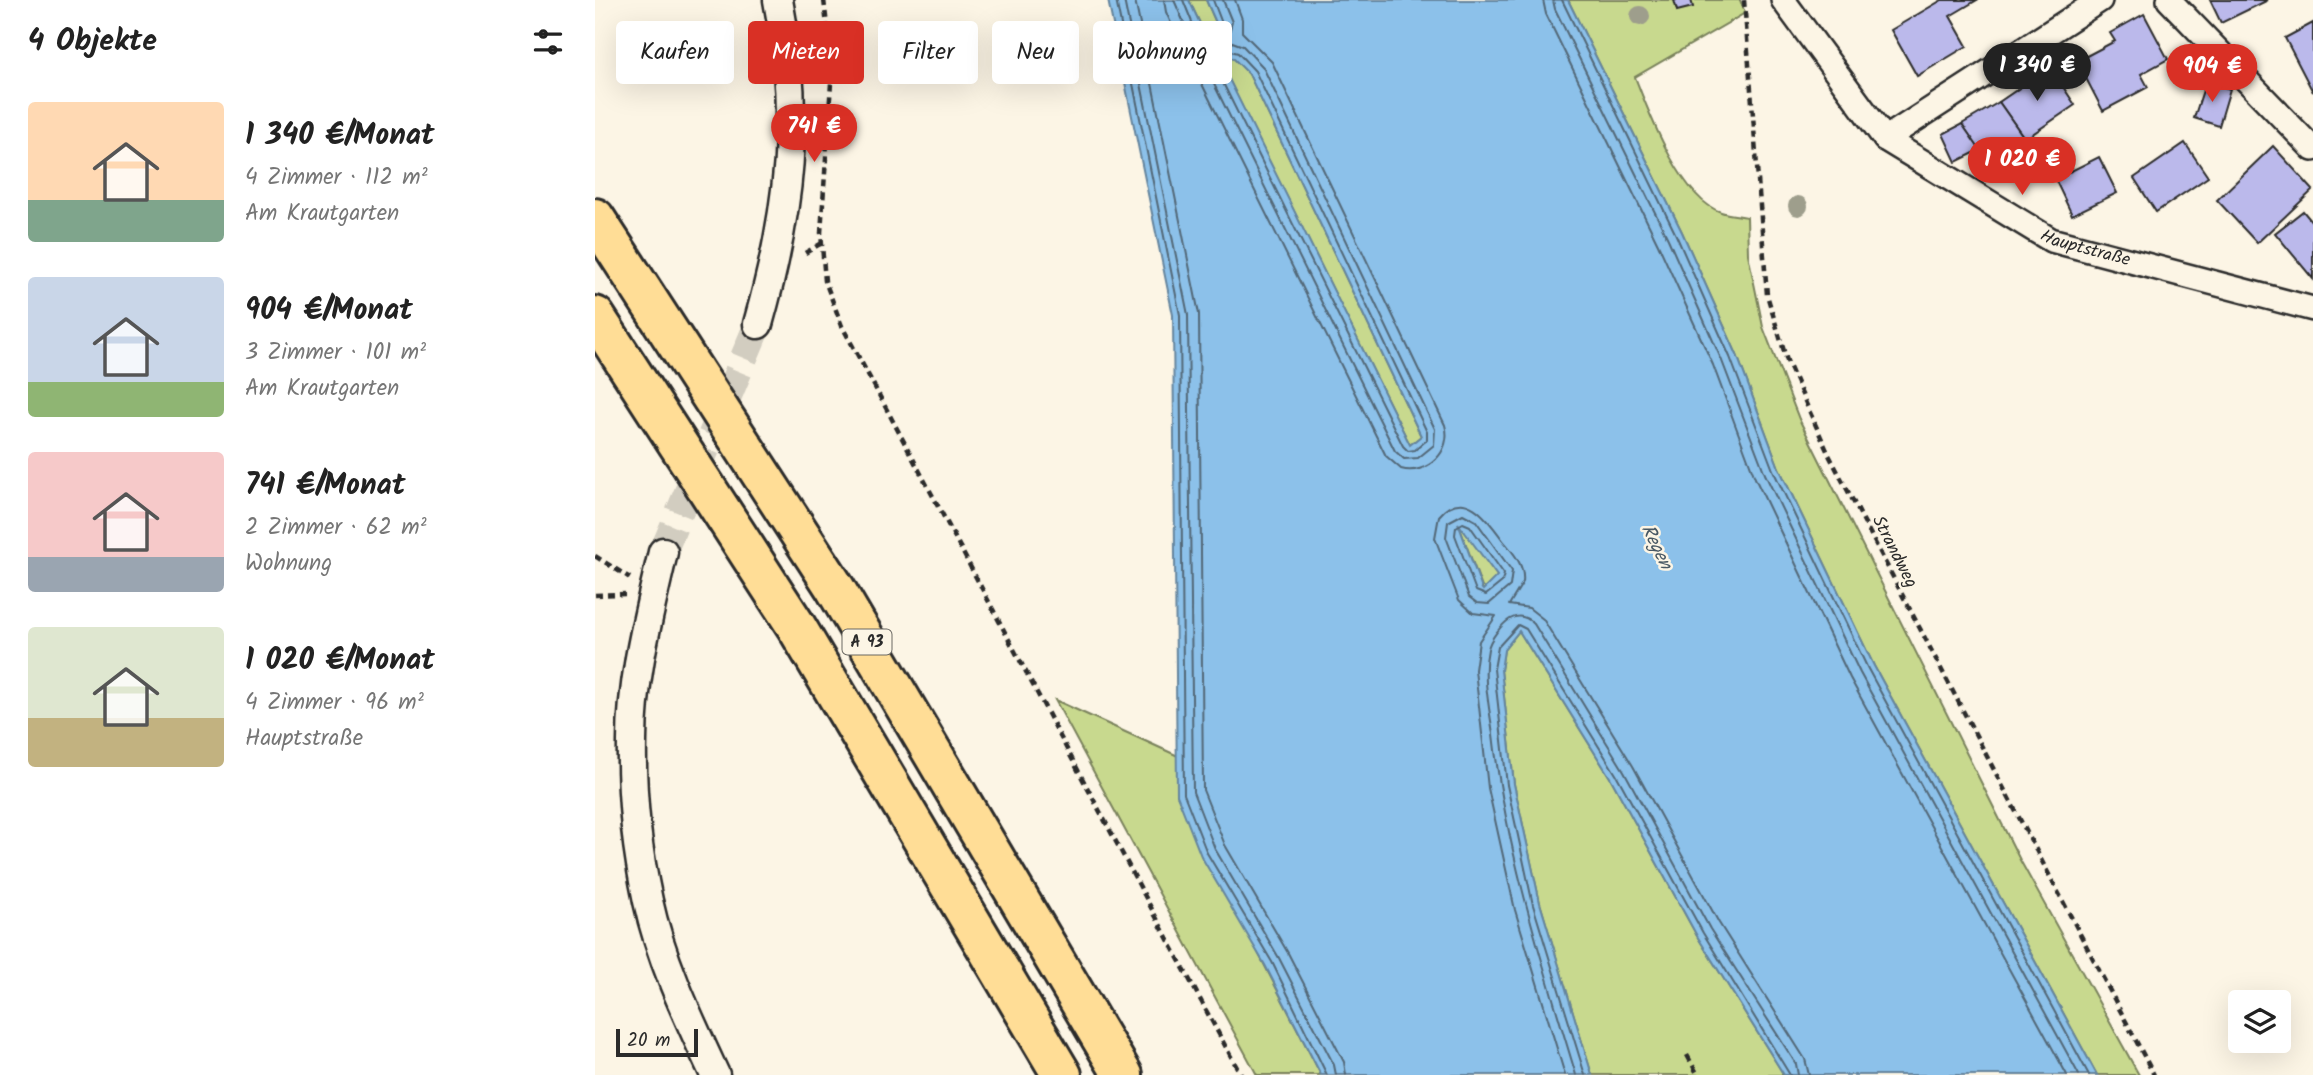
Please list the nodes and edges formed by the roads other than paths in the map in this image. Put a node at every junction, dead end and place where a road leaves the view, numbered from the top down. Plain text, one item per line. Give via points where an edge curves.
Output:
1 (778, 0) edge
2 (1783, 0) edge
3 (2100, 0) edge
4 (2169, 0) edge
5 (1885, 139) junction
6 (2313, 149) edge
7 (595, 218) edge
8 (2313, 309) edge
9 (595, 316) edge
10 (758, 324) tunnel mouth
11 (663, 552) tunnel mouth
12 (715, 1075) edge
13 (1062, 1075) edge
14 (1123, 1075) edge

1 - 10 street via 793,116 778,256
2 - 5 street, Hauptstraße
3 - 5 street
4 - 6 street
5 - 8 street, Hauptstraße via 2051,240
7 - 14 highway, A 93 via 835,588
9 - 13 highway, A 93 via 796,626
11 - 12 street via 639,659 632,741 636,813 648,902 679,997

